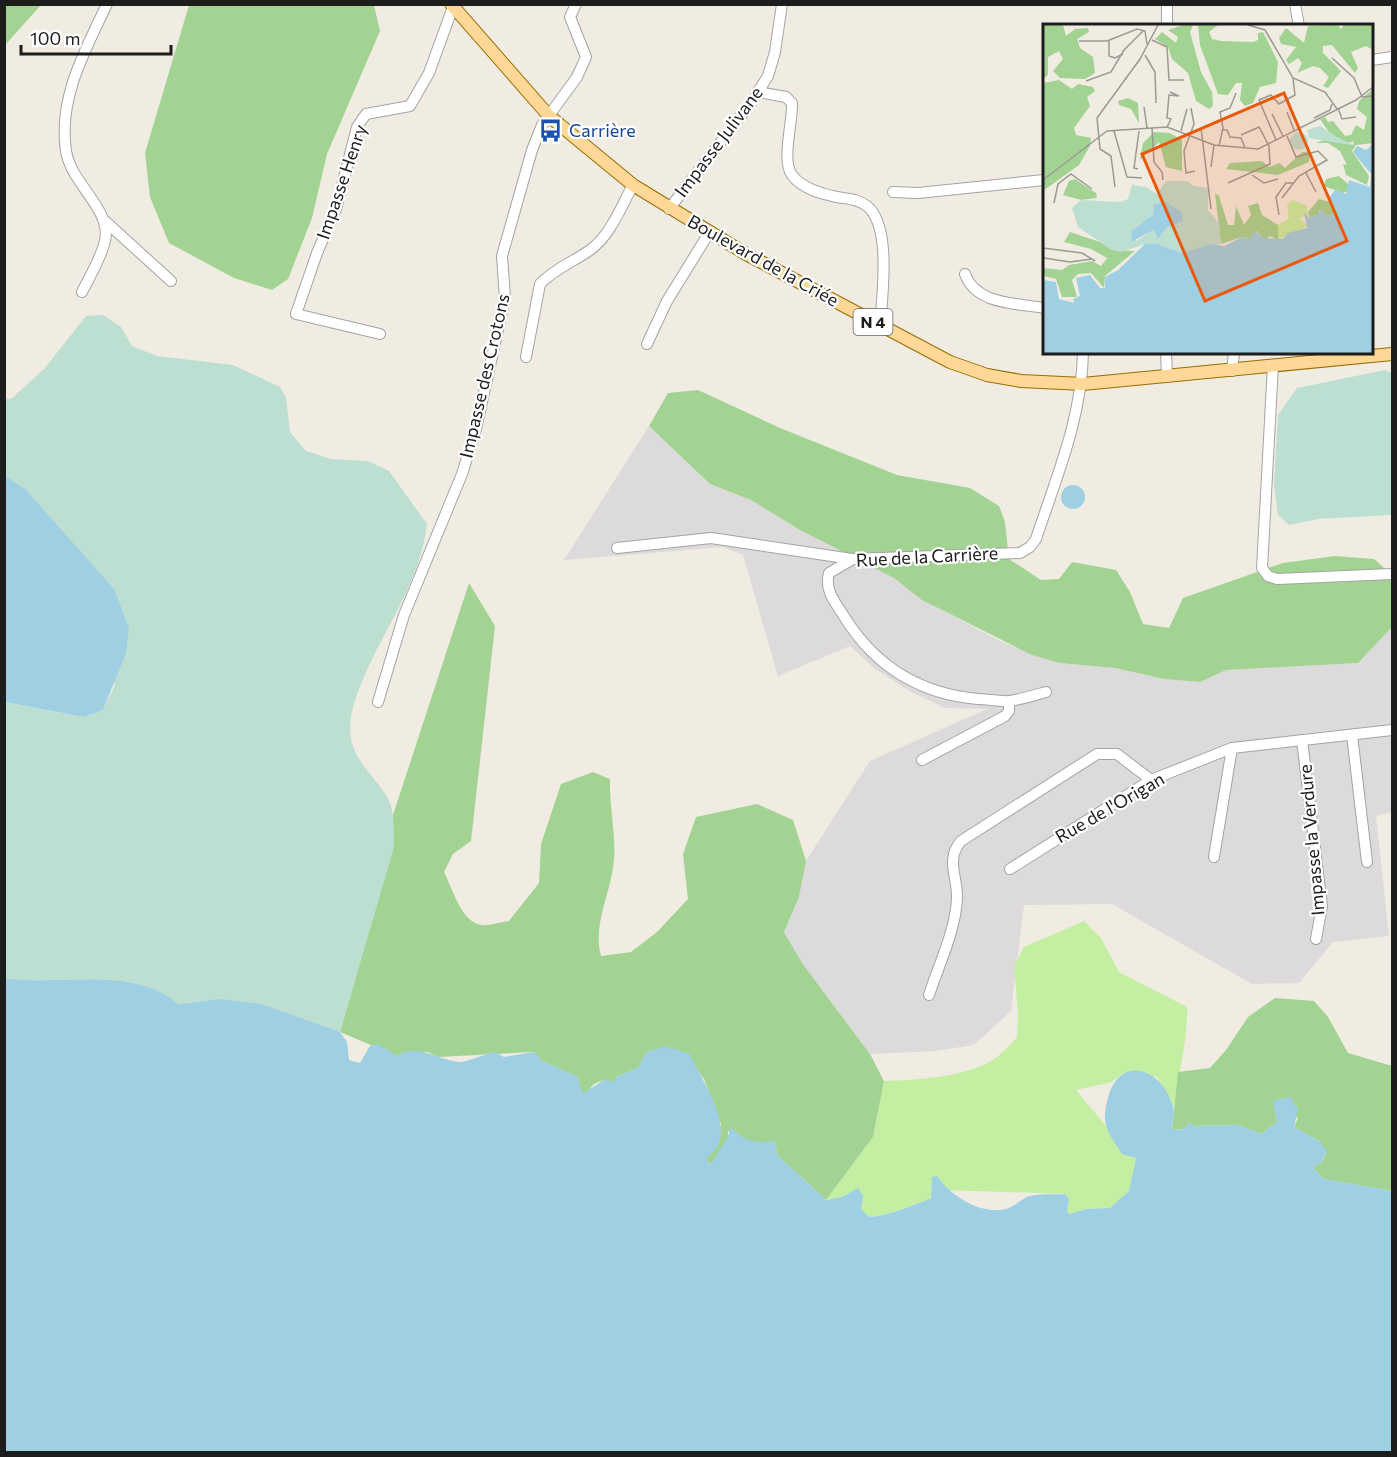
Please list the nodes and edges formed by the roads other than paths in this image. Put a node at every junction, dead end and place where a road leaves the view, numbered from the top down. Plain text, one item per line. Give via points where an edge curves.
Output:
1 (107, 4) edge
2 (576, 4) edge
3 (782, 4) edge
4 (1167, 4) edge
5 (1295, 4) edge
6 (452, 5) edge
7 (1167, 24) edge
8 (1299, 24) edge
9 (1392, 57) edge
10 (1373, 60) edge
11 (758, 92) junction
12 (549, 116) junction
13 (1043, 180) edge
14 (633, 185) junction
15 (893, 192) dead end
16 (669, 209) junction
17 (105, 221) junction
18 (709, 233) junction
19 (965, 274) dead end
20 (171, 281) dead end
21 (82, 292) dead end
22 (1043, 308) edge
23 (880, 326) junction
24 (380, 334) dead end
25 (647, 344) dead end
26 (1083, 354) edge
27 (1166, 354) edge
28 (1234, 354) edge
29 (1392, 354) edge
30 (1348, 356) edge
31 (525, 357) dead end
32 (1273, 366) junction
33 (1232, 371) junction
34 (1167, 377) junction
35 (1083, 384) junction
36 (617, 548) dead end
37 (853, 559) junction
38 (1392, 574) edge
39 (1046, 692) dead end
40 (1009, 701) junction
41 (378, 702) dead end
42 (1392, 730) edge
43 (1352, 735) junction
44 (1302, 740) junction
45 (1232, 748) junction
46 (922, 760) dead end
47 (1152, 780) junction
48 (1214, 857) dead end
49 (1367, 862) dead end
50 (1010, 869) dead end
51 (1316, 939) dead end
52 (929, 995) dead end

1 - 17 street via 76,70 65,131 74,174
2 - 12 street, Impasse des Crotons via 570,16 586,57 577,77
3 - 11 street, Impasse Julivane via 775,52
4 - 7 street
5 - 8 street
6 - 12 main road, Boulevard de la Criée / N 4
6 - 24 street, Impasse Henry via 429,72 410,106 366,114 357,127 336,209 296,314
9 - 10 street
11 - 16 street, Impasse Julivane
11 - 23 street via 786,97 792,103 788,159 792,175 810,189 858,200 869,207 877,220 883,253
12 - 14 main road, Boulevard de la Criée / N 4
12 - 41 street, Impasse des Crotons via 532,150 502,256 505,298 476,429 458,484 404,615
13 - 15 street
14 - 16 main road, Boulevard de la Criée / N 4
14 - 31 street via 604,237 540,284
16 - 18 main road, Boulevard de la Criée / N 4
17 - 20 street
17 - 21 street via 104,244
18 - 23 main road, Boulevard de la Criée / N 4
18 - 25 street via 667,301
19 - 22 street via 969,285 991,299
23 - 35 main road, Boulevard de la Criée / N 4 via 950,362 987,375
26 - 35 street, Rue de la Carrière
27 - 34 street
28 - 33 street
29 - 30 main road, Boulevard de la Criée / N 4
30 - 32 main road, Boulevard de la Criée / N 4
32 - 33 main road, Boulevard de la Criée / N 4
32 - 38 street via 1262,568 1277,579
33 - 34 main road, Boulevard de la Criée / N 4
34 - 35 main road, Boulevard de la Criée / N 4
35 - 37 street, Rue de la Carrière via 1077,416 1030,547 1020,553
36 - 37 street via 711,538
37 - 40 street, Rue de la Carrière via 830,573 827,582 863,644 890,667 930,691
39 - 40 street, Rue de la Carrière
40 - 46 street via 1010,711 1005,716
42 - 43 street, Rue de l'Origan
43 - 44 street, Rue de l'Origan
43 - 49 street
44 - 45 street, Rue de l'Origan
44 - 51 street, Impasse la Verdure via 1322,906
45 - 47 street, Rue de l'Origan
45 - 48 street
47 - 50 street, Rue de l'Origan
47 - 52 street via 1117,754 1097,754 961,841 951,859 957,896 955,914

